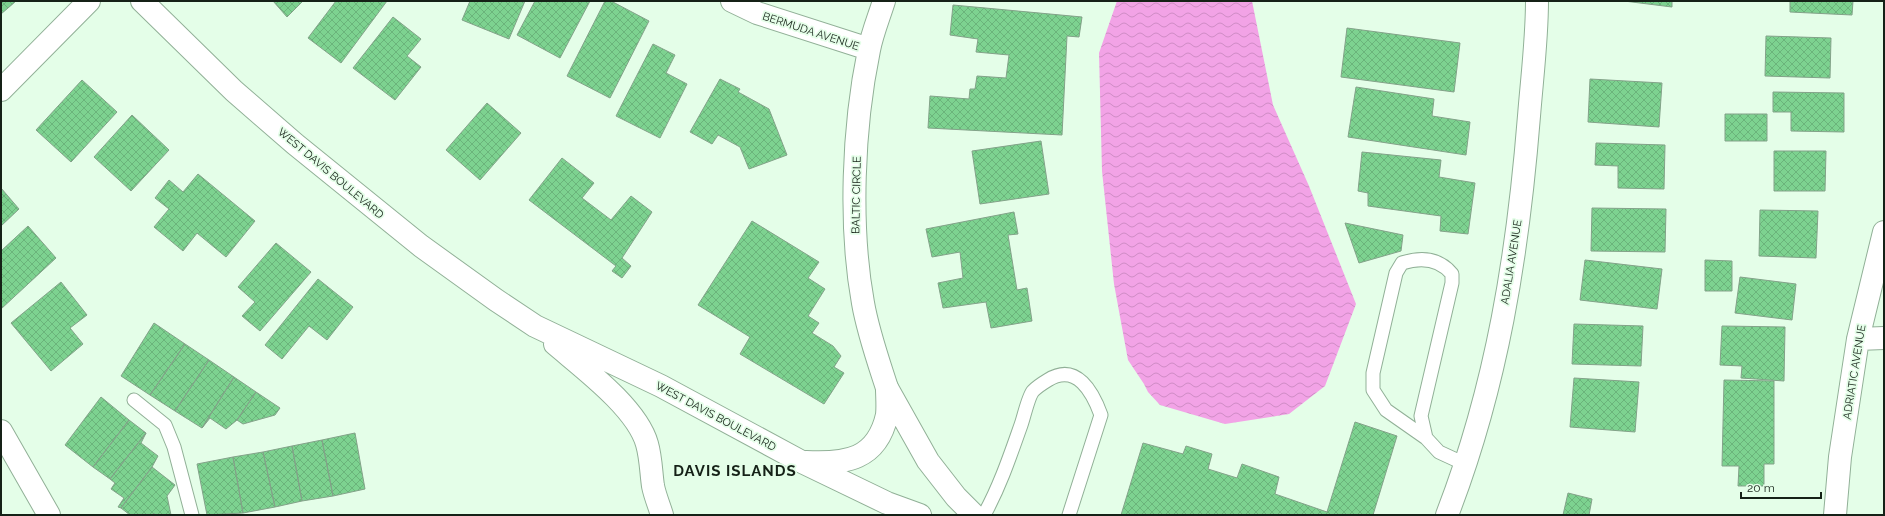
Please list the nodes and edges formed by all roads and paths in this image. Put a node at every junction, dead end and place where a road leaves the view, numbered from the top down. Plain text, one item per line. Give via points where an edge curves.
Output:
1 (89, 1) edge
2 (142, 1) edge
3 (732, 1) edge
4 (884, 1) edge
5 (1537, 1) edge
6 (869, 49) junction
7 (1, 90) edge
8 (1884, 232) edge
9 (535, 326) junction
10 (1884, 338) edge
11 (1858, 340) junction
12 (887, 388) junction
13 (134, 400) dead end
14 (1, 431) edge
15 (1426, 438) junction
16 (800, 461) junction
17 (1465, 464) junction
18 (49, 515) edge
19 (192, 515) edge
20 (662, 515) edge
21 (920, 515) edge
22 (974, 515) edge
23 (984, 515) edge
24 (1069, 515) edge
25 (1446, 515) edge
26 (1835, 515) edge

1 - 7 street
2 - 9 street, WEST DAVIS BOULEVARD via 234,92 320,164 421,246
3 - 6 street, BERMUDA AVENUE via 757,13
4 - 6 street, BALTIC CIRCLE
5 - 17 street, ADALIA AVENUE via 1527,143 1513,265 1489,385
6 - 12 street, BALTIC CIRCLE via 860,108 857,153 856,251 865,311
8 - 11 street, ADRIATIC AVENUE
9 - 16 street, WEST DAVIS BOULEVARD via 661,386
9 - 20 street, WEST DAVIS BOULEVARD via 608,390 630,414 647,442 653,486
10 - 11 street
11 - 26 street, ADRIATIC AVENUE via 1840,456
12 - 16 street via 887,414 879,438 869,449 850,460 840,462
12 - 22 street via 928,461
13 - 19 lane via 165,426 174,447
14 - 18 street
15 - 15 lane via 1421,416 1452,274 1441,264 1421,259 1402,263 1398,267 1372,382 1378,399 1386,410
15 - 17 lane via 1439,452
16 - 21 street, WEST DAVIS BOULEVARD via 887,503
17 - 25 street, ADALIA AVENUE
23 - 24 lane via 997,492 1032,391 1059,375 1077,378 1084,384 1096,400 1101,415

